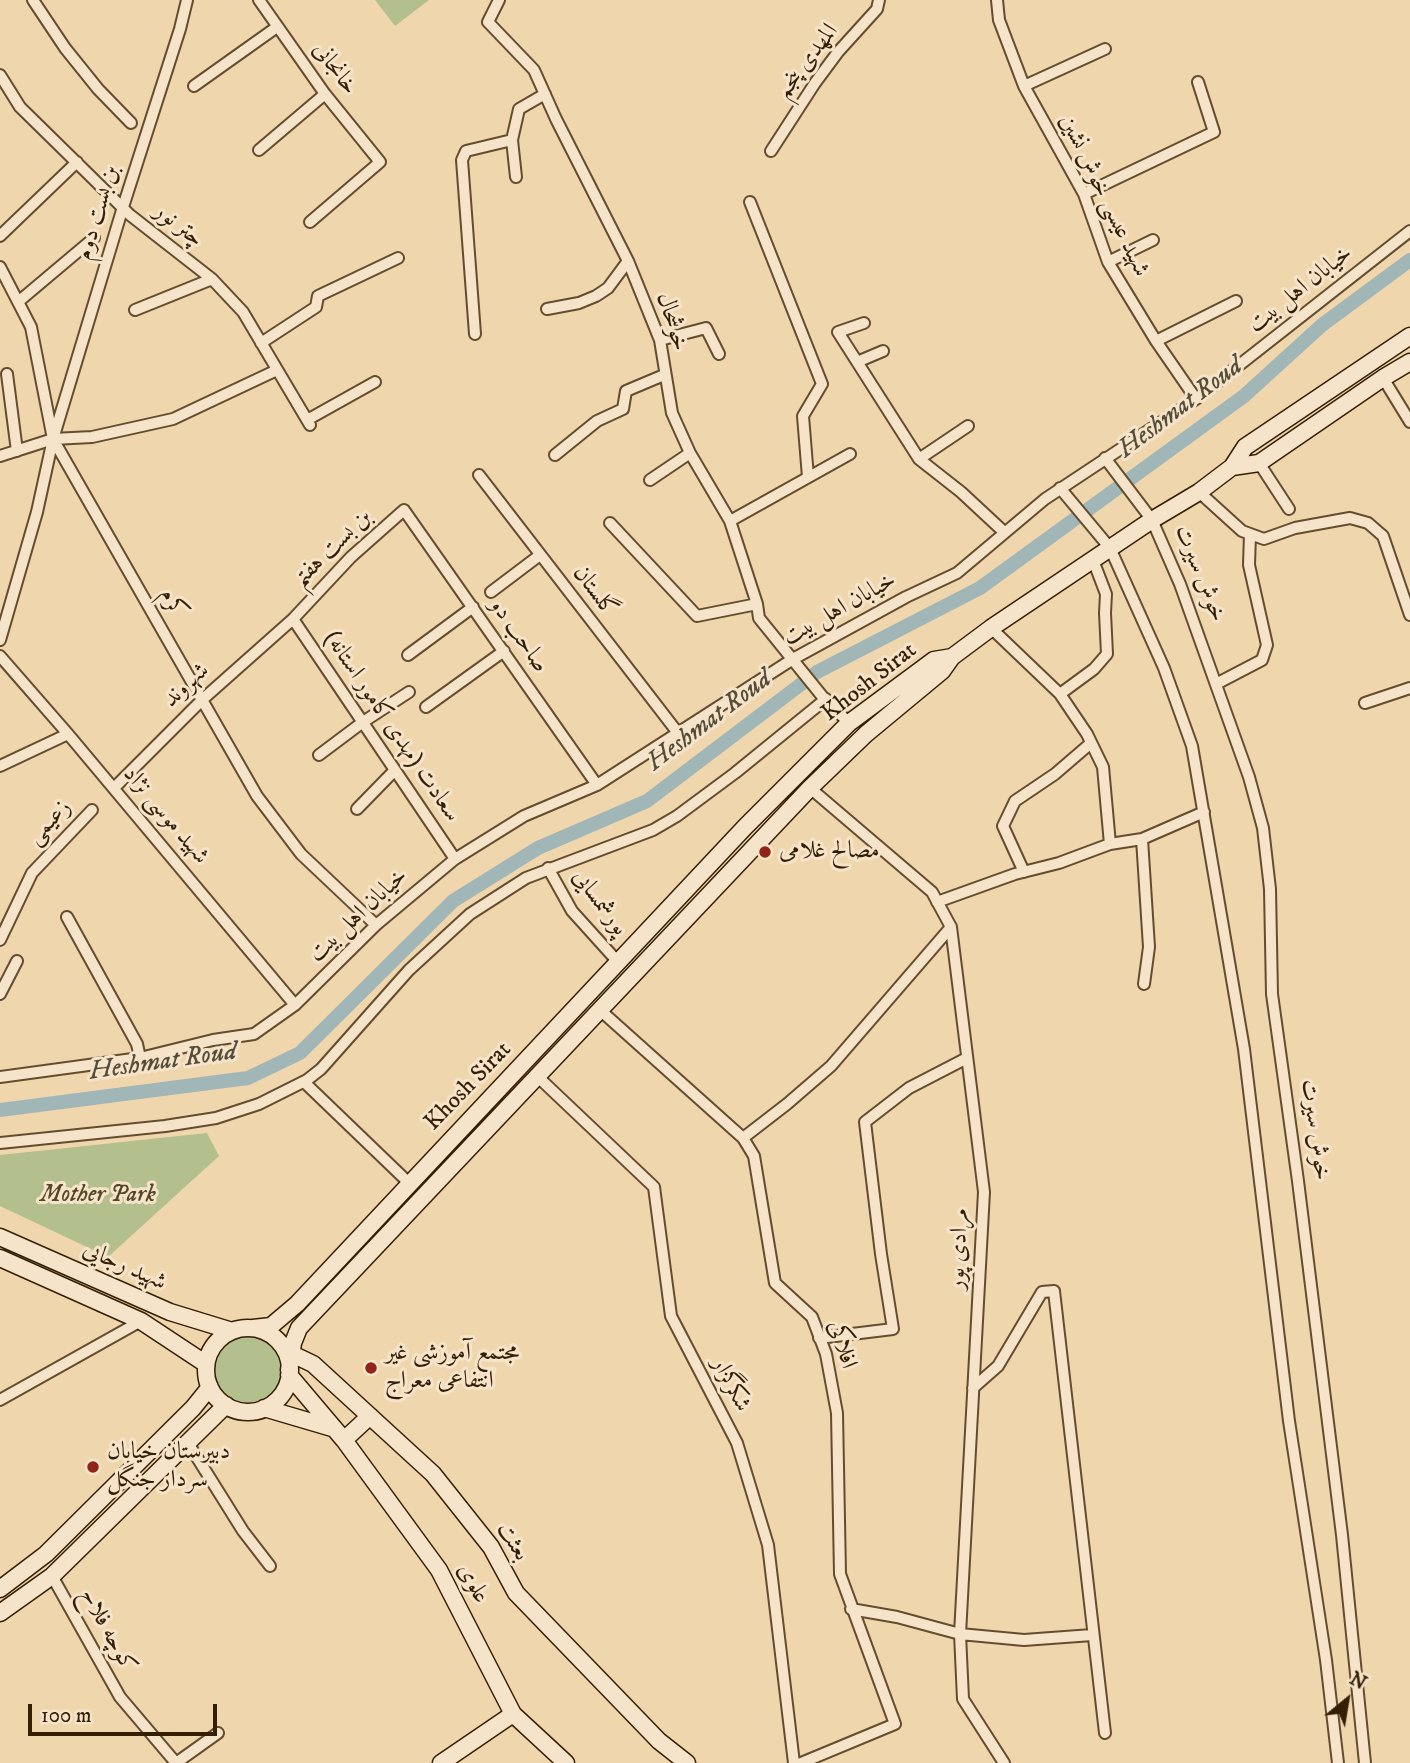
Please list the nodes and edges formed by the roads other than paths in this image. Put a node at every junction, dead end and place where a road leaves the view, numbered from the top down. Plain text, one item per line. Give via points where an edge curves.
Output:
1 (33, 0) edge
2 (187, 0) edge
3 (259, 0) edge
4 (499, 0) edge
5 (879, 0) edge
6 (997, 0) edge
7 (277, 27) junction
8 (1105, 49) dead end
9 (0, 75) edge
10 (1198, 82) dead end
11 (194, 86) dead end
12 (1024, 86) junction
13 (325, 94) junction
14 (545, 94) junction
15 (131, 123) dead end
16 (512, 140) junction
17 (259, 150) dead end
18 (771, 151) dead end
19 (77, 162) junction
20 (516, 177) dead end
21 (1084, 194) junction
22 (750, 202) dead end
23 (122, 207) junction
24 (310, 222) dead end
25 (1410, 231) edge
26 (0, 236) edge
27 (94, 238) dead end
28 (1153, 240) dead end
29 (398, 258) dead end
30 (628, 261) junction
31 (1108, 262) junction
32 (0, 267) edge
33 (212, 279) junction
34 (1236, 301) dead end
35 (18, 302) junction
36 (547, 309) dead end
37 (135, 310) dead end
38 (864, 323) dead end
39 (475, 334) dead end
40 (1410, 336) edge
41 (660, 340) junction
42 (1156, 341) junction
43 (261, 343) junction
44 (883, 351) dead end
45 (719, 355) dead end
46 (857, 362) junction
47 (1410, 362) edge
48 (277, 370) junction
49 (7, 374) dead end
50 (664, 375) junction
51 (1383, 378) junction
52 (375, 382) dead end
53 (1196, 399) junction
54 (1410, 422) edge
55 (968, 426) dead end
56 (53, 439) junction
57 (17, 451) junction
58 (690, 453) junction
59 (849, 454) dead end
60 (555, 455) dead end
61 (0, 456) edge
62 (1105, 458) junction
63 (919, 459) junction
64 (1259, 463) junction
65 (1232, 467) junction
66 (479, 475) dead end
67 (808, 477) junction
68 (650, 480) dead end
69 (1060, 488) junction
70 (1199, 492) junction
71 (1289, 509) dead end
72 (404, 510) joint
73 (1152, 520) junction
74 (730, 522) junction
75 (610, 523) dead end
76 (1004, 533) junction
77 (1250, 534) junction
78 (1110, 548) junction
79 (540, 555) junction
80 (1093, 560) junction
81 (491, 592) dead end
82 (757, 604) junction
83 (473, 607) junction
84 (1410, 615) edge
85 (293, 619) junction
86 (991, 628) junction
87 (0, 640) edge
88 (504, 652) junction
89 (408, 655) dead end
90 (0, 656) edge
91 (952, 657) junction
92 (797, 663) junction
93 (1216, 684) junction
94 (1410, 688) edge
95 (409, 692) dead end
96 (1060, 694) junction
97 (824, 698) junction
98 (203, 699) junction
99 (1365, 703) dead end
100 (426, 707) dead end
101 (362, 722) junction
102 (849, 723) junction
103 (678, 733) junction
104 (68, 734) junction
105 (1091, 743) junction
106 (319, 755) dead end
107 (0, 766) edge
108 (395, 770) junction
109 (597, 785) junction
110 (114, 788) junction
111 (810, 788) junction
112 (92, 810) dead end
113 (357, 810) dead end
114 (1204, 812) junction
115 (1142, 839) junction
116 (1110, 844) junction
117 (454, 859) junction
118 (548, 869) junction
119 (1024, 872) junction
120 (937, 902) junction
121 (67, 917) dead end
122 (376, 925) junction
123 (951, 927) junction
124 (0, 940) edge
125 (17, 961) dead end
126 (618, 962) junction
127 (1144, 984) dead end
128 (0, 993) edge
129 (295, 1005) junction
130 (600, 1010) junction
131 (140, 1058) junction
132 (967, 1058) junction
133 (537, 1076) junction
134 (0, 1077) edge
135 (304, 1082) junction
136 (743, 1138) junction
137 (0, 1143) edge
138 (409, 1182) junction
139 (0, 1237) edge
140 (341, 1255) junction
141 (0, 1258) edge
142 (355, 1270) junction
143 (141, 1321) junction
144 (253, 1328) junction
145 (232, 1331) junction
146 (819, 1338) junction
147 (206, 1364) junction
148 (290, 1366) junction
149 (210, 1387) junction
150 (973, 1388) junction
151 (0, 1400) edge
152 (226, 1405) junction
153 (264, 1408) junction
154 (370, 1416) junction
155 (332, 1428) junction
156 (344, 1440) junction
157 (188, 1443) junction
158 (270, 1566) dead end
159 (52, 1576) junction
160 (0, 1589) edge
161 (851, 1609) junction
162 (0, 1613) edge
163 (960, 1634) junction
164 (1092, 1635) junction
165 (513, 1714) junction
166 (218, 1733) dead end
167 (1105, 1733) dead end
168 (441, 1763) edge
169 (566, 1763) edge
170 (687, 1763) edge
171 (794, 1763) edge
172 (801, 1763) edge
173 (1004, 1763) edge
174 (1338, 1763) edge
175 (1365, 1763) edge

1 - 15 street via 65,48
2 - 23 street, بن بست دوم
3 - 7 street, خانجانی
4 - 14 street, خوشحال via 488,22 534,70
5 - 18 street, المهدی پنجم via 877,9 815,83
6 - 12 street, شهید عیسی خوش نشین via 999,20
7 - 11 street
7 - 13 street, خانجانی
8 - 12 street
9 - 19 street, چتر نور via 20,107
10 - 21 street via 1214,132
12 - 21 street, شهید عیسی خوش نشین
13 - 17 street
13 - 24 street, خانجانی via 380,162
14 - 16 street via 519,109
14 - 30 street, خوشحال
16 - 20 street
16 - 39 street via 466,151 463,160
19 - 23 street, چتر نور
19 - 26 street
21 - 31 street, شهید عیسی خوش نشین
22 - 67 street via 822,384 803,416
23 - 33 street, چتر نور
23 - 56 street, بن بست دوم
25 - 53 street, خیابان اهل بیت
27 - 35 street
28 - 31 street
29 - 43 street via 317,296 316,307
30 - 36 street via 596,296
30 - 41 street, خوشحال
31 - 42 street, شهید عیسی خوش نشین
32 - 35 street, کرم
33 - 37 street
33 - 43 street, چتر نور via 243,312
34 - 42 street
35 - 56 street, کرم via 31,327
38 - 46 street via 838,332
40 - 65 main road, خوش سیرت via 1245,447
41 - 45 street via 706,328
41 - 50 street, خوشحال
42 - 53 street, شهید عیسی خوش نشین
43 - 48 street, چتر نور
44 - 46 street
46 - 63 street
47 - 51 main road, خوش سیرت
48 - 52 street, چتر نور via 309,423
48 - 56 street via 173,419 92,437
49 - 57 street
50 - 58 street, خوشحال via 672,413
50 - 60 street via 626,391 623,409 597,421
51 - 54 street
51 - 64 main road, خوش سیرت
53 - 62 street, خیابان اهل بیت
55 - 63 street
56 - 57 street
56 - 87 street, بن بست دوم
56 - 98 street, کرم
57 - 61 street
58 - 68 street
58 - 74 street, خوشحال
59 - 67 street
62 - 69 street, خیابان اهل بیت
62 - 73 street
63 - 76 street
64 - 65 main road, خوش سیرت
64 - 71 street
65 - 70 main road, خوش سیرت
66 - 79 street, گلستان
67 - 74 street
69 - 76 street, خیابان اهل بیت
69 - 78 street
70 - 73 main road, خوش سیرت
70 - 77 street
72 - 83 street, صاحب دو
72 - 85 street, بن بست هفتم via 351,557
73 - 78 main road, خوش سیرت
73 - 93 street, خوش سیرت
74 - 82 street, خوشحال
75 - 82 street via 697,616
76 - 92 street, خیابان اهل بیت via 957,573 906,597
77 - 84 street via 1264,539 1350,518 1368,523 1383,536
77 - 93 street via 1249,565 1267,645 1262,660
78 - 80 main road, خوش سیرت
78 - 114 street via 1164,668 1192,746
79 - 81 street
79 - 103 street, گلستان
80 - 86 main road, خوش سیرت
80 - 96 street via 1106,594 1108,654
82 - 92 street, خوشحال via 759,618
83 - 88 street, صاحب دو
83 - 89 street
85 - 98 street, شهروند
85 - 101 street, سعادت (مهدی کامور استانه)
86 - 91 main road, خوش سیرت
86 - 96 street
88 - 100 street
88 - 109 street, صاحب دو
90 - 104 street, شهید موسی نژاد
91 - 102 main road, Khosh Sirat via 934,660
91 - 111 main road, Khosh Sirat via 942,671
92 - 97 street, خوشحال
92 - 103 street, خیابان اهل بیت
93 - 175 street, خوش سیرت via 1263,828 1270,889 1272,994 1340,1521
94 - 99 street
95 - 101 street
96 - 105 street
97 - 102 street, خوشحال
97 - 118 street via 677,816 653,830
98 - 110 street, شهروند
98 - 122 street, کرم via 257,796 301,854
101 - 106 street
101 - 108 street, سعادت (مهدی کامور استانه)
102 - 126 main road, Khosh Sirat
103 - 109 street, خیابان اهل بیت
104 - 107 street
104 - 110 street, شهید موسی نژاد
105 - 116 street via 1103,767
105 - 119 street via 1015,801 1003,826
108 - 113 street
108 - 117 street, سعادت (مهدی کامور استانه)
109 - 117 street, خیابان اهل بیت via 524,816
110 - 129 street, شهید موسی نژاد
111 - 120 street, مرادی پور via 932,892
111 - 130 main road, Khosh Sirat
112 - 124 street, زعیمی via 32,873
114 - 115 street
114 - 174 street via 1244,1049 1289,1421
115 - 116 street
115 - 127 street via 1149,947
116 - 119 street
117 - 122 street, خیابان اهل بیت
118 - 126 street, پورشمسایی via 572,911
118 - 135 street via 506,890 463,921 409,970 321,1069
119 - 120 street
120 - 123 street, مرادی پور
121 - 131 street via 137,1044
122 - 129 street, خیابان اهل بیت
123 - 132 street, مرادی پور
123 - 136 street via 831,1066
125 - 128 street
126 - 138 main road, Khosh Sirat
129 - 131 street, خیابان اهل بیت via 254,1034
130 - 133 main road, Khosh Sirat
130 - 136 street, افلاکی
131 - 134 street, خیابان اهل بیت
132 - 146 street via 909,1088 865,1122 893,1329
132 - 150 street, مرادی پور via 984,1192
133 - 142 main road, Khosh Sirat
133 - 171 street, شکرگزار via 654,1187 671,1317 737,1443 768,1545
135 - 137 street via 216,1118
135 - 138 street
136 - 146 street, افلاکی via 754,1156 775,1283 812,1317
138 - 140 main road, Khosh Sirat
139 - 145 main road, شهید رجایی via 170,1312
140 - 142 main road
140 - 144 main road, Khosh Sirat via 280,1320
141 - 143 main road, شهید رجایی
142 - 148 main road, Khosh Sirat via 299,1328
143 - 147 main road, شهید رجایی
143 - 151 street
144 - 145 main road
144 - 148 main road via 281,1344
145 - 147 main road via 215,1344
146 - 161 street, افلاکی via 837,1413 839,1574
147 - 149 main road
148 - 153 main road via 281,1395
148 - 154 main road, بعثت via 313,1364
148 - 155 main road, علوی
149 - 152 main road
149 - 160 main road via 46,1554
150 - 163 street, مرادی پور
150 - 164 street via 998,1366 1042,1292 1054,1291
152 - 153 main road via 242,1411
152 - 157 main road
153 - 155 main road
154 - 156 main road
154 - 170 main road, بعثت via 433,1474 491,1547 516,1593 659,1741
155 - 156 main road, علوی
156 - 165 main road, علوی via 439,1570
157 - 158 street
157 - 159 main road
159 - 162 main road
159 - 166 street, کوچه فلاح via 120,1697 176,1763
161 - 163 street
161 - 172 street, افلاکی via 895,1724
163 - 164 street via 1024,1640
163 - 173 street, مرادی پور via 963,1699
164 - 167 street
165 - 168 main road
165 - 169 main road, علوی

